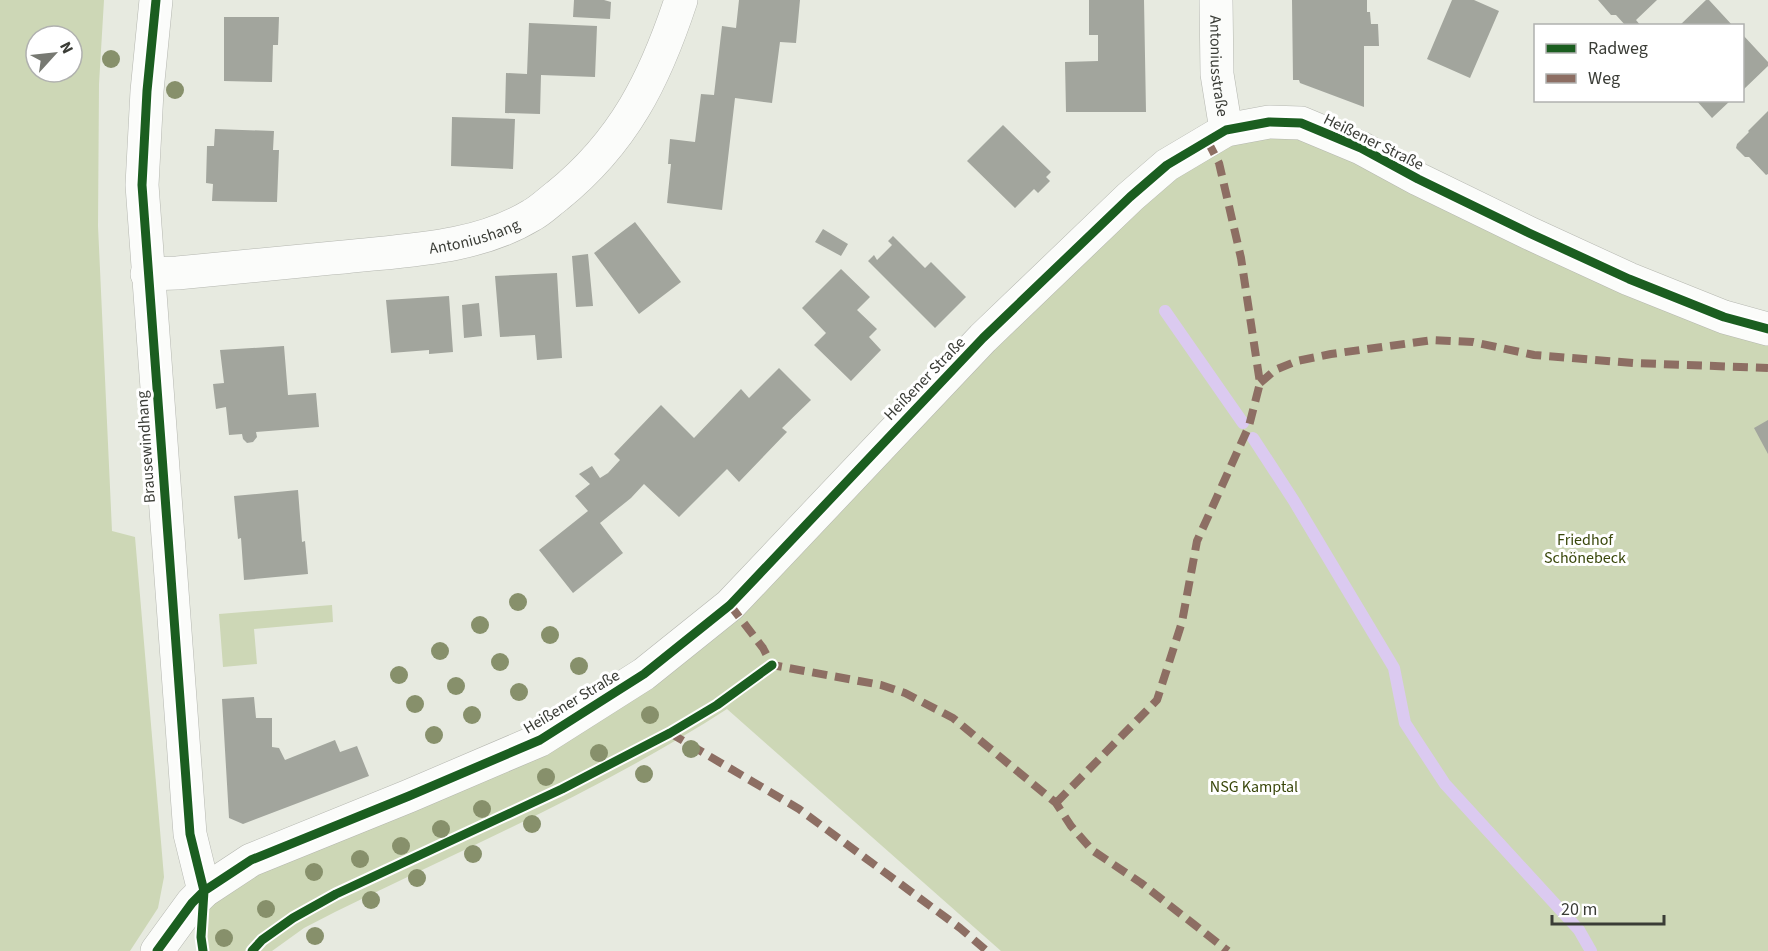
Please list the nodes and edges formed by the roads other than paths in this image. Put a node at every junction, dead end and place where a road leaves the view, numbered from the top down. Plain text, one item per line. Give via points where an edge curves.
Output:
1 (156, 0) edge
2 (681, 0) edge
3 (1216, 0) edge
4 (1226, 130) junction
5 (147, 274) junction
6 (1768, 329) edge
7 (204, 891) junction
8 (157, 951) edge

1 - 5 street, Brausewindhang via 142,185
2 - 5 street, Antoniushang via 664,50 632,115 577,180 533,215 488,236 435,248
3 - 4 street, Antoniusstraße via 1217,74
4 - 6 street, Heißener Straße via 1269,122 1301,123 1361,148 1498,219 1629,279 1724,317
4 - 7 street, Heißener Straße via 1167,165 1096,229 983,338 730,605 644,674 540,740 251,860
5 - 7 street, Brausewindhang via 190,834
7 - 8 street, Heißener Straße

